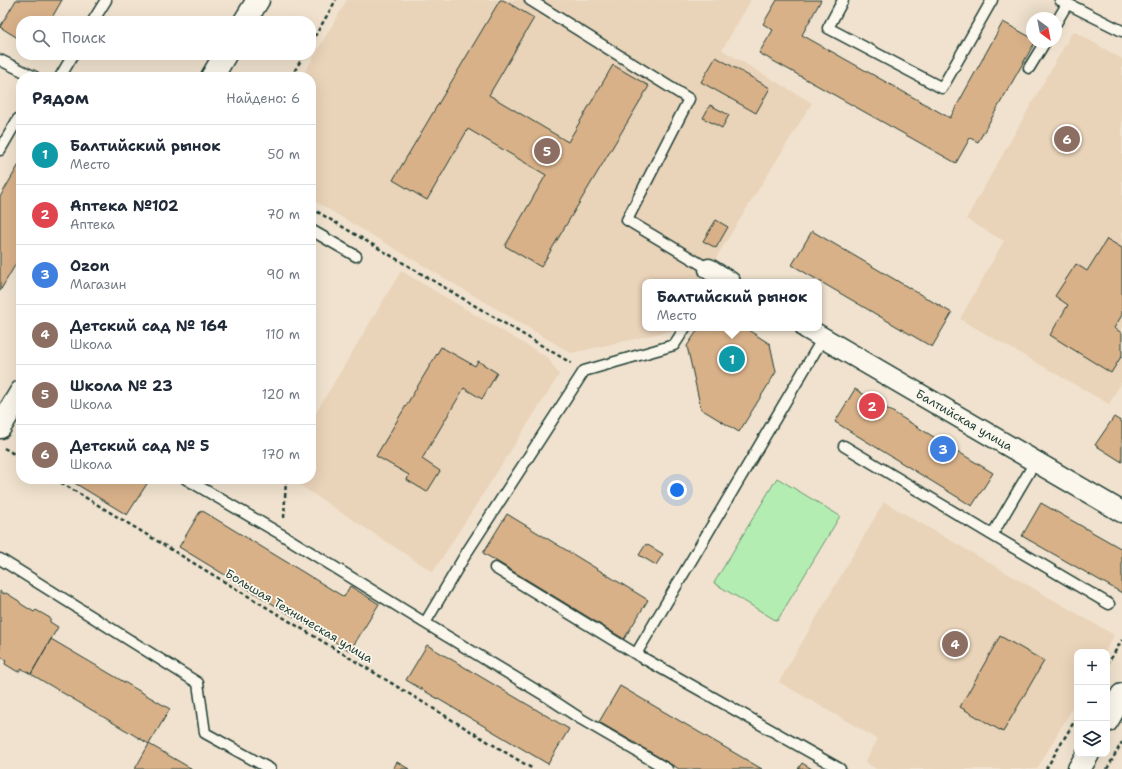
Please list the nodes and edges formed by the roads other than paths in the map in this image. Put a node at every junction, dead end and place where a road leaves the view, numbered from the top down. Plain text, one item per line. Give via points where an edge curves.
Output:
1 (106, 0) edge
2 (258, 0) edge
3 (530, 0) edge
4 (843, 0) edge
5 (992, 0) edge
6 (1064, 2) edge
7 (1060, 12) edge
8 (96, 16) edge
9 (249, 16) edge
10 (1122, 31) edge
11 (1041, 48) edge
12 (0, 60) edge
13 (70, 60) edge
14 (222, 60) edge
15 (1029, 68) dead end
16 (25, 72) edge
17 (63, 72) edge
18 (215, 72) edge
19 (16, 122) edge
20 (0, 150) edge
21 (316, 233) edge
22 (356, 256) dead end
23 (717, 277) edge
24 (682, 331) edge
25 (811, 331) edge
26 (823, 338) junction
27 (16, 400) edge
28 (0, 427) edge
29 (844, 446) dead end
30 (1035, 462) junction
31 (195, 484) edge
32 (1122, 512) edge
33 (992, 535) junction
34 (0, 559) edge
35 (495, 568) dead end
36 (1109, 604) dead end
37 (425, 623) junction
38 (636, 654) junction
39 (1122, 695) edge
40 (1110, 716) edge
41 (1086, 757) edge
42 (836, 768) edge
43 (270, 769) edge
44 (666, 769) edge
45 (1079, 769) edge

1 - 8 lane
2 - 9 street
3 - 23 lane via 689,99 626,220
4 - 5 lane via 828,28 942,88
6 - 7 lane
6 - 10 lane
11 - 15 lane
12 - 16 lane
13 - 17 lane
14 - 18 street
19 - 20 lane
21 - 22 lane
24 - 37 lane via 674,345 584,371
25 - 26 street, Балтийская улица
26 - 30 street, Балтийская улица
26 - 38 lane
27 - 28 street
29 - 33 lane
30 - 32 street, Балтийская улица
30 - 33 lane
31 - 37 lane
33 - 36 lane
34 - 43 lane via 198,682 205,733
35 - 38 lane
37 - 44 lane
38 - 42 lane
39 - 40 street
41 - 45 street

